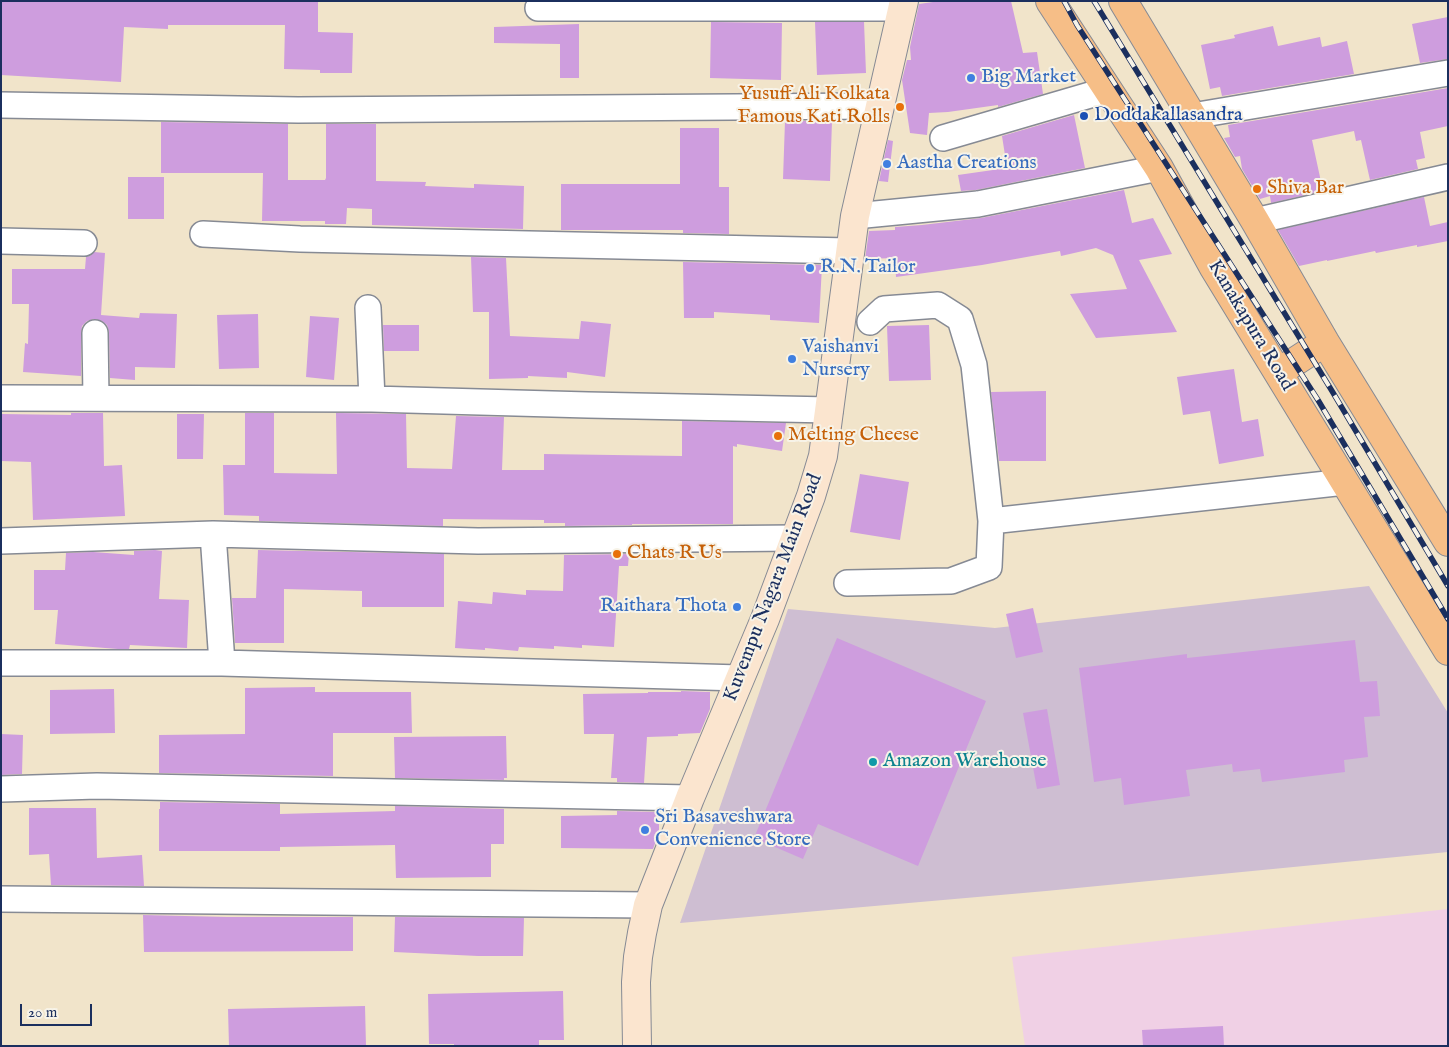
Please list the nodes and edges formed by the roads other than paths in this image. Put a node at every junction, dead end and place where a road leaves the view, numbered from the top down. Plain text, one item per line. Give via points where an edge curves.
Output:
1 (1050, 1) edge
2 (1123, 1) edge
3 (903, 4) edge
4 (538, 8) dead end
5 (1448, 73) edge
6 (1108, 90) junction
7 (1, 105) edge
8 (879, 106) junction
9 (1192, 116) junction
10 (943, 138) dead end
11 (1159, 168) junction
12 (1448, 177) edge
13 (855, 216) junction
14 (1255, 221) junction
15 (203, 234) dead end
16 (1, 241) edge
17 (84, 243) dead end
18 (849, 252) junction
19 (368, 308) dead end
20 (870, 322) dead end
21 (95, 333) dead end
22 (1325, 342) junction
23 (1278, 372) junction
24 (1, 398) edge
25 (96, 398) junction
26 (372, 399) junction
27 (830, 410) junction
28 (1345, 482) junction
29 (991, 520) junction
30 (213, 534) junction
31 (795, 538) junction
32 (1, 541) edge
33 (1448, 542) edge
34 (847, 582) dead end
35 (1448, 651) edge
36 (1, 663) edge
37 (222, 663) junction
38 (740, 678) junction
39 (1, 788) edge
40 (690, 798) junction
41 (1, 899) edge
42 (648, 905) junction
43 (637, 1046) edge

1 - 6 highway, Kanakapura Road
2 - 9 highway
3 - 4 street
3 - 8 street, Kuvempu Nagara Main Road
5 - 9 street
6 - 10 street
6 - 11 highway, Kanakapura Road
7 - 8 street via 298,110
8 - 13 street, Kuvempu Nagara Main Road
9 - 14 highway
11 - 13 street via 978,204
11 - 23 highway, Kanakapura Road via 1214,268
12 - 14 street
13 - 18 street, Kuvempu Nagara Main Road
14 - 22 highway
15 - 18 street
16 - 17 street
18 - 27 street, Kuvempu Nagara Main Road
19 - 26 street
20 - 29 street via 884,309 938,305 960,318 974,366
21 - 25 street
22 - 23 highway
22 - 33 highway
23 - 28 highway, Kanakapura Road
24 - 25 street
25 - 26 street
26 - 27 street
27 - 31 street, Kuvempu Nagara Main Road via 821,466
28 - 29 street
28 - 35 highway, Kanakapura Road
29 - 34 street via 989,567 951,581
30 - 31 street via 478,541
30 - 32 street
30 - 37 street
31 - 38 street, Kuvempu Nagara Main Road
36 - 37 street
37 - 38 street
38 - 40 street, Kuvempu Nagara Main Road
39 - 40 street via 107,786
40 - 42 street, Kuvempu Nagara Main Road
41 - 42 street
42 - 43 street, Kuvempu Nagara Main Road via 636,982

